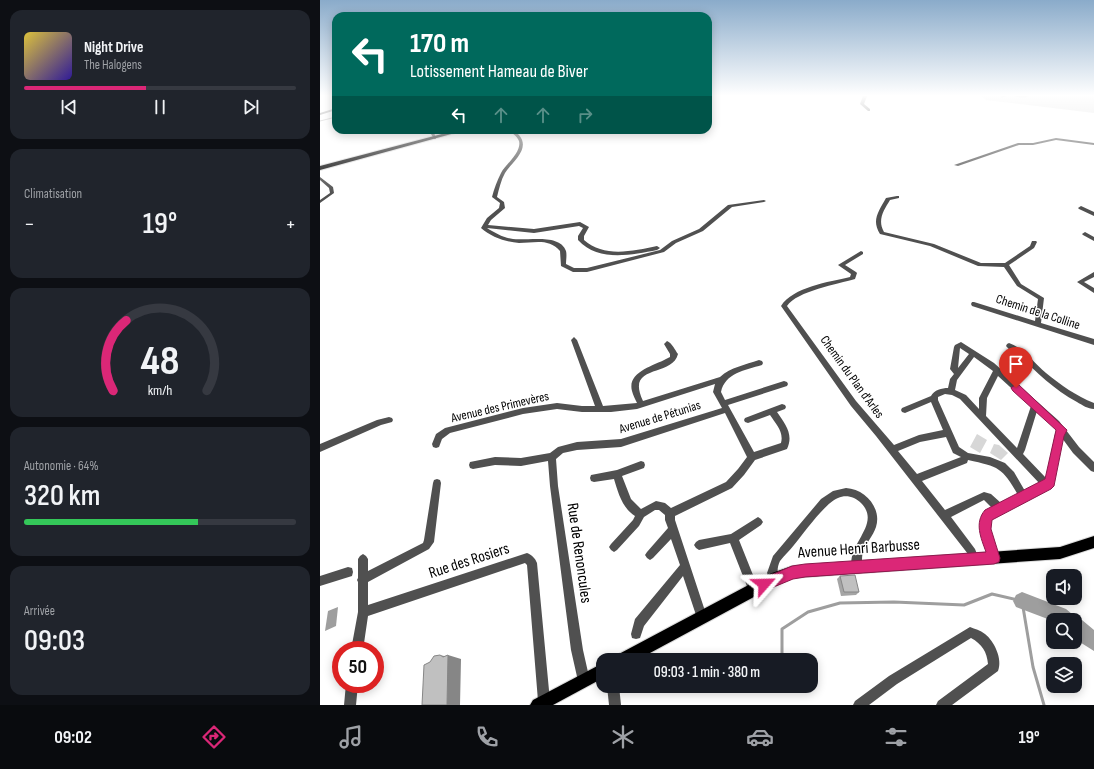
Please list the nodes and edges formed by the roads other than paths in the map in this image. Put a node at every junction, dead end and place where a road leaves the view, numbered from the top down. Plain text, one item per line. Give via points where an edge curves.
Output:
1 (433, 134) edge
2 (449, 134) edge
3 (517, 134) edge
4 (435, 138) junction
5 (1094, 144) edge
6 (956, 165) dead end
7 (320, 168) edge
8 (320, 178) edge
9 (897, 197) dead end
10 (764, 201) dead end
11 (320, 202) edge
12 (1081, 208) dead end
13 (1094, 214) edge
14 (485, 226) junction
15 (1085, 234) dead end
16 (1094, 239) edge
17 (674, 242) junction
18 (1034, 242) dead end
19 (861, 253) dead end
20 (1006, 265) junction
21 (1094, 274) edge
22 (1094, 291) edge
23 (974, 304) dead end
24 (1038, 324) junction
25 (574, 340) dead end
26 (1094, 342) edge
27 (667, 344) dead end
28 (1009, 346) dead end
29 (973, 353) junction
30 (760, 364) dead end
31 (997, 371) junction
32 (958, 374) junction
33 (720, 380) junction
34 (784, 384) dead end
35 (951, 392) junction
36 (934, 398) junction
37 (641, 404) junction
38 (1036, 406) junction
39 (724, 407) junction
40 (782, 407) dead end
41 (1093, 407) edge
42 (600, 409) junction
43 (905, 410) dead end
44 (772, 411) junction
45 (980, 417) junction
46 (389, 420) dead end
47 (748, 420) dead end
48 (1062, 430) junction
49 (948, 433) junction
50 (436, 444) dead end
51 (320, 448) edge
52 (892, 450) junction
53 (1017, 454) junction
54 (966, 456) junction
55 (552, 457) junction
56 (752, 457) junction
57 (473, 465) dead end
58 (641, 465) dead end
59 (1094, 468) edge
60 (616, 474) junction
61 (594, 478) dead end
62 (915, 479) junction
63 (437, 483) dead end
64 (1047, 485) junction
65 (1023, 496) junction
66 (999, 508) junction
67 (670, 512) junction
68 (641, 514) junction
69 (943, 516) junction
70 (758, 522) dead end
71 (673, 530) junction
72 (733, 538) junction
73 (1094, 542) edge
74 (700, 545) dead end
75 (614, 547) dead end
76 (650, 555) dead end
77 (994, 558) junction
78 (363, 559) dead end
79 (974, 559) junction
80 (685, 566) junction
81 (857, 567) junction
82 (348, 572) dead end
83 (774, 579) junction
84 (362, 580) junction
85 (320, 581) edge
86 (754, 590) junction
87 (363, 612) junction
88 (702, 617) junction
89 (636, 634) dead end
90 (358, 641) edge
91 (635, 653) edge
92 (596, 674) edge
93 (584, 681) junction
94 (351, 693) edge
95 (614, 693) edge
96 (541, 703) edge
97 (350, 705) edge
98 (615, 705) edge
99 (859, 705) edge
100 (942, 705) edge

1 - 4 street
2 - 4 main road
3 - 14 street via 520,138 520,152 504,173 494,197 502,203 502,208
4 - 7 main road
5 - 6 street via 1056,139 1019,144
8 - 11 street via 331,188 332,193
9 - 20 street via 888,199 876,222 882,234 932,245 980,265
10 - 17 street via 730,206 701,230
12 - 13 street
14 - 17 street via 534,231 580,224 586,227 581,236 583,243 622,255
14 - 17 street via 488,232 507,239 545,240 558,245 563,251 563,265 573,270 602,268 662,251
15 - 16 street
18 - 20 street via 1032,247
19 - 52 street, Chemin du Plan d'Arles via 841,265 854,273 854,277 806,291 785,302 784,306 865,418
20 - 24 street via 1019,285 1041,298
21 - 22 street via 1080,282
23 - 24 street, Chemin de la Colline
24 - 26 street, Chemin de la Colline
25 - 42 street
27 - 37 street via 674,354 672,358 649,370 637,381 635,387
28 - 41 street via 1020,351 1032,365 1073,397
29 - 31 street
29 - 32 street
29 - 32 street via 963,346 957,346 954,369
30 - 33 street, Avenue des Primevères via 728,374
31 - 38 street
31 - 45 street via 983,398 983,414
32 - 35 street
33 - 37 street, Avenue des Primevères
33 - 39 street via 717,392
34 - 39 street, Avenue de Pétunias
35 - 36 street via 944,390
35 - 45 street via 963,398
36 - 43 street
36 - 49 street
37 - 42 street, Avenue des Primevères
38 - 48 street
38 - 53 street via 1021,450
39 - 55 street, Avenue de Pétunias via 621,443 577,446 561,450
39 - 56 street
40 - 44 street
42 - 50 street, Avenue des Primevères via 557,406 523,411 448,430 439,436
44 - 47 street
44 - 56 street via 786,435 786,443 784,446
45 - 53 street
46 - 51 street
48 - 59 street via 1076,450
48 - 64 street via 1059,434 1052,478
49 - 52 street via 919,439
49 - 54 street via 956,450
52 - 62 street, Chemin du Plan d'Arles
53 - 64 street
54 - 62 street via 964,460
54 - 65 street via 1002,466 1011,475
55 - 57 street
55 - 93 street, Rue de Renoncules via 577,650
56 - 67 street via 728,485
58 - 60 street
60 - 61 street
60 - 68 street via 628,504
62 - 69 street, Chemin du Plan d'Arles
63 - 84 street via 429,542 426,546
64 - 65 street
65 - 66 street
66 - 69 street via 984,496
66 - 77 street via 986,518 985,529
67 - 68 street via 658,504
67 - 71 street
68 - 75 street
69 - 79 street, Chemin du Plan d'Arles via 972,552
70 - 72 street
71 - 76 street
71 - 80 street
72 - 74 street
72 - 86 street
73 - 77 main road, Avenue Henri Barbusse via 1060,553
77 - 79 main road, Avenue Henri Barbusse
78 - 84 street
79 - 81 main road, Avenue Henri Barbusse
80 - 88 street
80 - 89 street via 639,623
81 - 83 main road, Avenue Henri Barbusse via 792,572
81 - 83 street via 857,554 872,528 871,509 862,498 848,492 839,492 822,505 776,559 772,573
82 - 85 street
83 - 86 main road, Avenue Henri Barbusse
84 - 87 street
86 - 88 main road, Avenue Henri Barbusse
87 - 90 street
87 - 96 street, Rue des Rosiers via 527,558 532,562
88 - 91 main road, Avenue Henri Barbusse
92 - 93 main road
93 - 96 main road
94 - 97 street
95 - 98 street
99 - 100 street via 893,680 970,632 979,635 988,645 994,667

